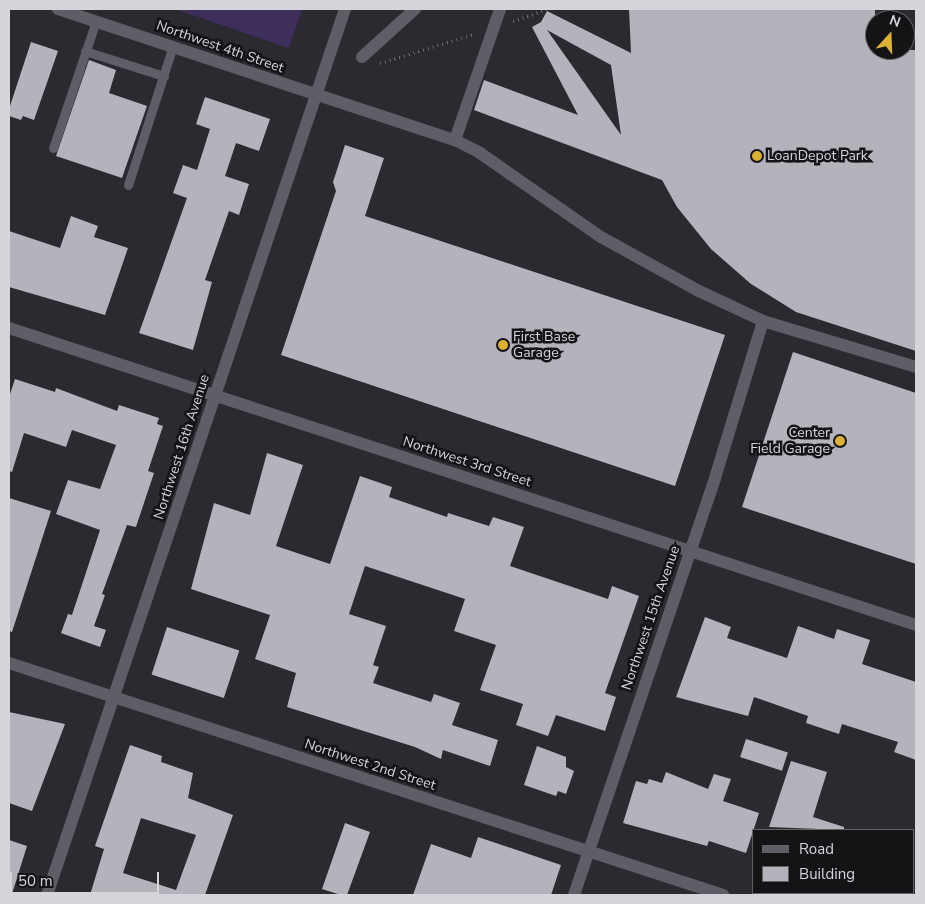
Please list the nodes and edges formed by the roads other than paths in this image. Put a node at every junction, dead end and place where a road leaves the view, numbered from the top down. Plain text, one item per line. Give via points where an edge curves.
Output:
1 (58, 9) edge
2 (345, 9) edge
3 (415, 9) edge
4 (500, 9) edge
5 (96, 20) junction
6 (173, 46) junction
7 (85, 51) junction
8 (366, 61) road end
9 (164, 76) junction
10 (314, 96) junction
11 (455, 140) junction
12 (53, 148) dead end
13 (128, 185) dead end
14 (763, 321) junction
15 (9, 328) edge
16 (916, 367) edge
17 (215, 395) junction
18 (690, 550) junction
19 (916, 626) edge
20 (9, 662) edge
21 (114, 697) junction
22 (588, 852) junction
23 (47, 895) edge
24 (574, 895) edge
25 (723, 895) edge

1 - 5 street, Northwest 4th Street
2 - 10 street, Northwest 16th Avenue
3 - 8 street
4 - 11 street
5 - 6 street, Northwest 4th Street
5 - 7 lane
6 - 9 lane
6 - 10 street, Northwest 4th Street
7 - 9 lane
7 - 12 lane
9 - 13 lane
10 - 11 street, Northwest 4th Street
10 - 17 street, Northwest 16th Avenue
11 - 14 street, Northwest 4th Street via 480,153 626,252
14 - 16 street, Northwest 4th Street
14 - 18 street, Northwest 15th Avenue
15 - 17 street, Northwest 3rd Street
17 - 18 street, Northwest 3rd Street
17 - 21 street, Northwest 16th Avenue
18 - 19 street, Northwest 3rd Street
18 - 22 street, Northwest 15th Avenue
20 - 21 street, Northwest 2nd Street
21 - 22 street, Northwest 2nd Street
21 - 23 street, Northwest 16th Avenue
22 - 24 street, Northwest 15th Avenue
22 - 25 street, Northwest 2nd Street

